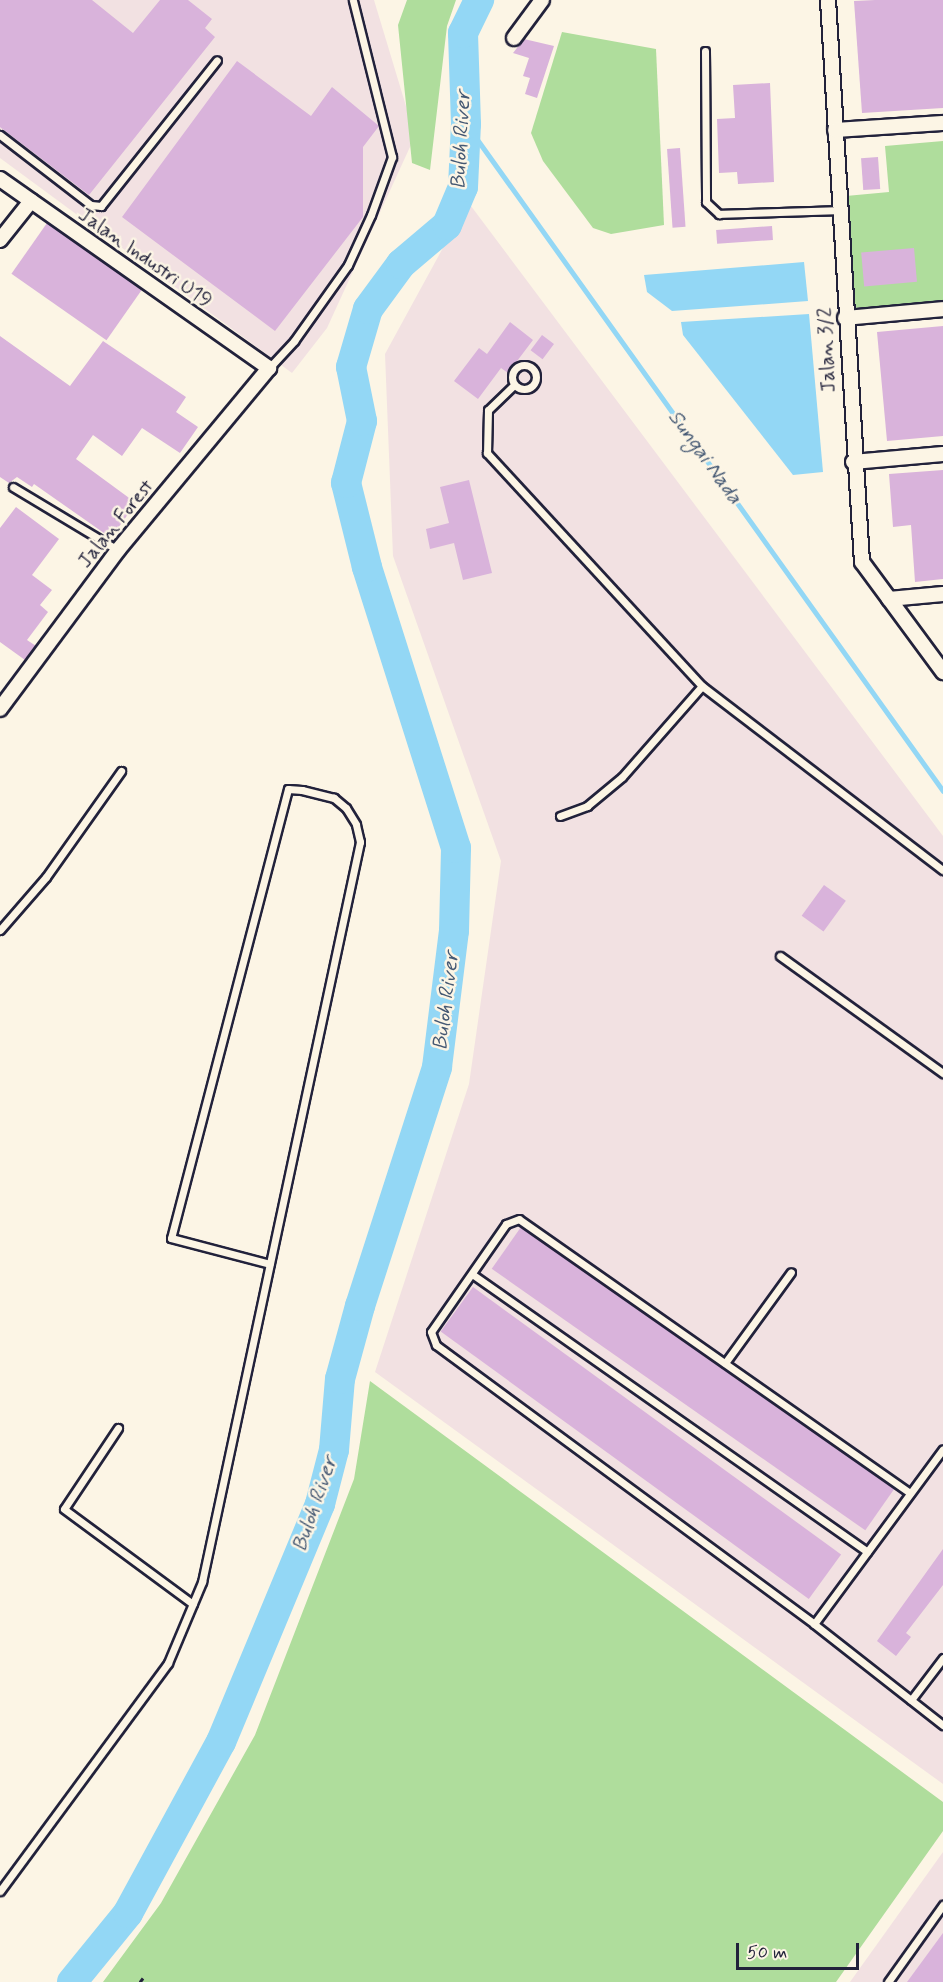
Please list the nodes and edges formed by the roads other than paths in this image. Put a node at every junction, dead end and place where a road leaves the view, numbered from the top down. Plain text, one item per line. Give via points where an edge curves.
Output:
1 (353, 0) edge
2 (542, 0) edge
3 (828, 0) edge
4 (514, 38) dead end
5 (705, 51) dead end
6 (217, 60) dead end
7 (943, 123) edge
8 (835, 130) junction
9 (0, 135) edge
10 (0, 179) edge
11 (31, 201) junction
12 (839, 210) junction
13 (0, 240) edge
14 (943, 309) edge
15 (845, 318) junction
16 (269, 368) junction
17 (514, 385) dead end
18 (943, 454) edge
19 (853, 462) junction
20 (13, 487) dead end
21 (118, 550) junction
22 (943, 594) edge
23 (889, 599) junction
24 (943, 671) edge
25 (702, 686) junction
26 (0, 709) edge
27 (121, 771) dead end
28 (560, 816) dead end
29 (943, 870) edge
30 (0, 930) edge
31 (780, 956) dead end
32 (943, 1072) edge
33 (270, 1264) junction
34 (791, 1272) dead end
35 (472, 1274) junction
36 (725, 1363) junction
37 (118, 1428) dead end
38 (943, 1449) edge
39 (910, 1493) junction
40 (867, 1552) junction
41 (193, 1604) junction
42 (814, 1624) junction
43 (943, 1658) edge
44 (911, 1700) junction
45 (943, 1725) edge
46 (0, 1891) edge
47 (943, 1905) edge
48 (888, 1982) edge

1 - 16 lane via 392,157 348,265 294,341
2 - 4 street
3 - 8 street, Jalan 3/2
5 - 12 lane via 706,202 718,214
6 - 9 lane via 101,206 91,205
7 - 8 street
8 - 12 street, Jalan 3/2
10 - 11 street, Jalan Industri U19
11 - 13 street
11 - 16 street, Jalan Industri U19
12 - 15 street, Jalan 3/2
14 - 15 street
15 - 19 street, Jalan 3/2
16 - 21 street, Jalan Forest
17 - 25 lane via 488,410 488,453
18 - 19 street
19 - 23 street, Jalan 3/2 via 862,562
20 - 21 lane
21 - 26 street, Jalan Forest
22 - 23 street
23 - 24 street, Jalan 3/2
25 - 28 lane via 622,777 587,806
25 - 29 lane
27 - 30 lane via 46,878
31 - 32 lane
33 - 33 lane via 171,1238 288,789 334,798 356,824 360,842
33 - 41 lane via 202,1582
34 - 36 lane
35 - 36 lane via 506,1224 519,1219
35 - 40 lane
35 - 42 lane via 433,1328 431,1337 436,1345
36 - 39 lane
37 - 41 lane via 64,1509
38 - 39 lane
39 - 40 lane
40 - 42 lane
41 - 46 lane via 168,1662
42 - 44 lane
43 - 44 lane
44 - 45 lane
47 - 48 lane

